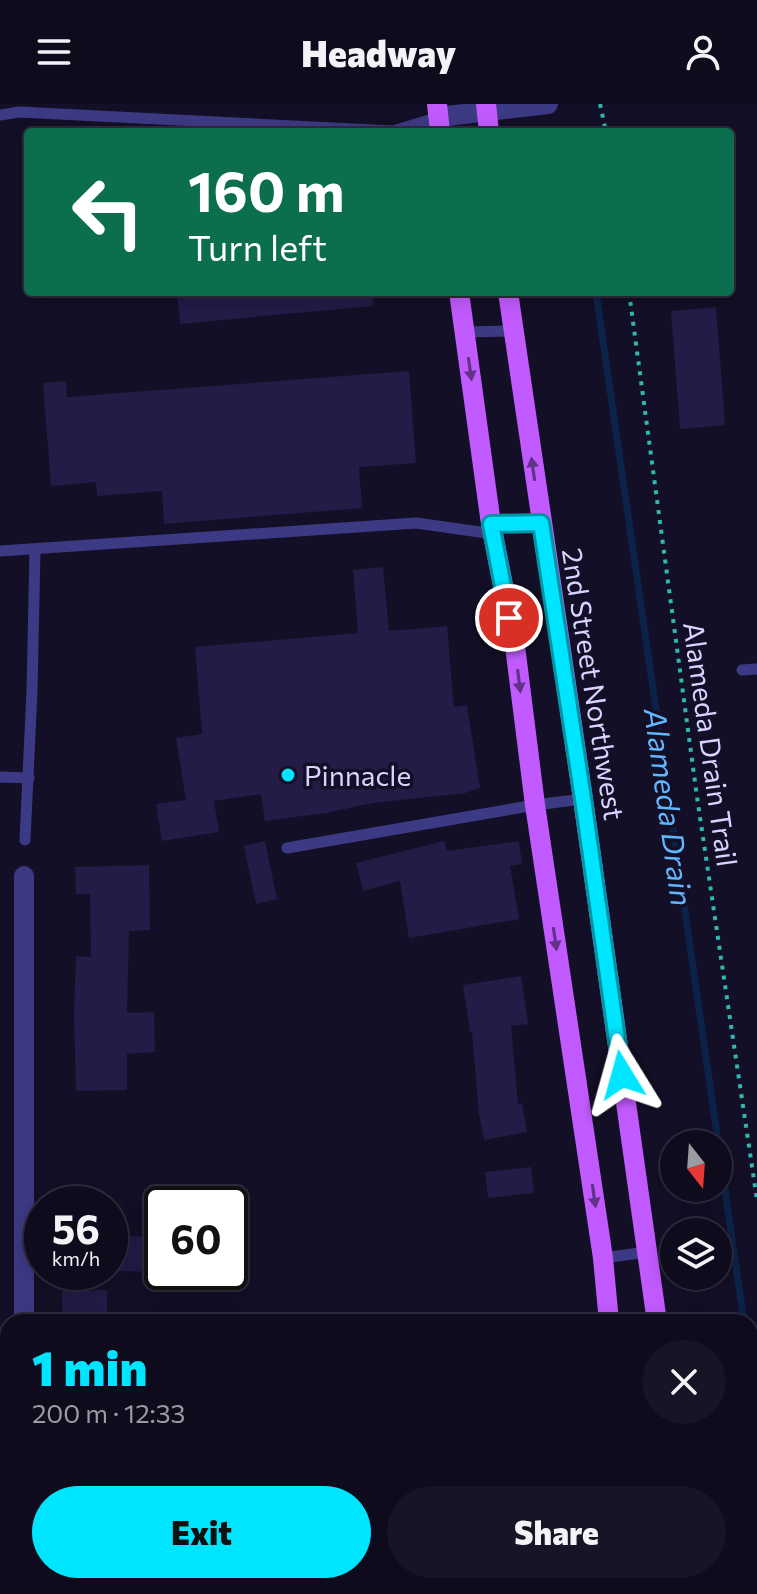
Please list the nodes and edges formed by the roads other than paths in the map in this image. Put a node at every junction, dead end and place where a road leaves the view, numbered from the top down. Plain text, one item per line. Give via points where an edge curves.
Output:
1 (548, 104) edge
2 (486, 107) edge
3 (0, 115) edge
4 (439, 118) edge
5 (334, 128) edge
6 (404, 128) edge
7 (489, 128) edge
8 (460, 296) edge
9 (509, 296) edge
10 (513, 331) junction
11 (465, 332) junction
12 (541, 523) junction
13 (492, 529) junction
14 (35, 550) junction
15 (0, 551) edge
16 (757, 669) edge
17 (742, 670) dead end
18 (0, 777) edge
19 (29, 778) junction
20 (583, 799) junction
21 (535, 805) junction
22 (25, 840) dead end
23 (287, 848) dead end
24 (24, 876) dead end
25 (647, 1252) junction
26 (603, 1258) junction
27 (24, 1314) edge
28 (608, 1314) edge
29 (656, 1314) edge

1 - 2 street
2 - 4 street
2 - 7 main road
3 - 5 lane
4 - 6 lane
8 - 11 main road
9 - 10 main road, 2nd Street Northwest
10 - 11 lane
12 -> 10 main road, 2nd Street Northwest
11 -> 13 main road
12 - 13 lane
12 - 20 main road, 2nd Street Northwest
13 - 14 lane via 416,523
13 -> 21 main road via 515,646
14 - 15 lane
14 - 19 lane
16 - 17 lane
18 - 19 lane
19 - 22 lane
20 - 21 lane
20 - 25 main road, 2nd Street Northwest
21 - 23 lane
21 -> 26 main road
24 - 27 street
25 - 26 lane
25 - 29 main road, 2nd Street Northwest
26 - 28 main road

